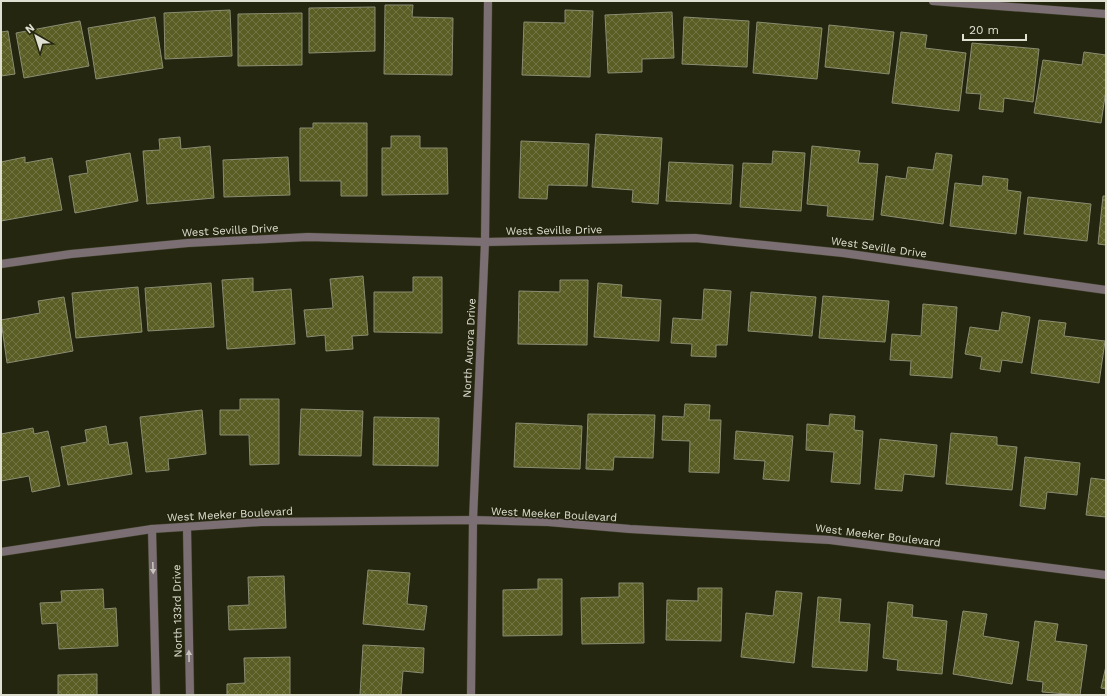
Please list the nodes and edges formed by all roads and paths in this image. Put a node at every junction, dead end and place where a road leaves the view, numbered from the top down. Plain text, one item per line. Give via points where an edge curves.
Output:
1 (488, 1) edge
2 (933, 1) edge
3 (1106, 14) edge
4 (485, 242) junction
5 (1, 264) edge
6 (1106, 290) edge
7 (473, 520) junction
8 (187, 528) junction
9 (152, 529) junction
10 (1, 552) edge
11 (1106, 575) edge
12 (156, 695) edge
13 (190, 695) edge
14 (470, 695) edge

1 - 4 street, North Aurora Drive
2 - 3 street
4 - 5 street, West Seville Drive via 308,238 188,243 71,254
4 - 6 street, West Seville Drive via 695,238 844,253
4 - 7 street, North Aurora Drive
7 - 8 street, West Meeker Boulevard via 261,522
7 - 11 street, West Meeker Boulevard via 548,522 830,540
7 - 14 street, North Aurora Drive
8 - 9 street, West Meeker Boulevard
13 -> 8 street, North 133rd Drive
9 - 10 street, West Meeker Boulevard
9 -> 12 street, North 133rd Drive

